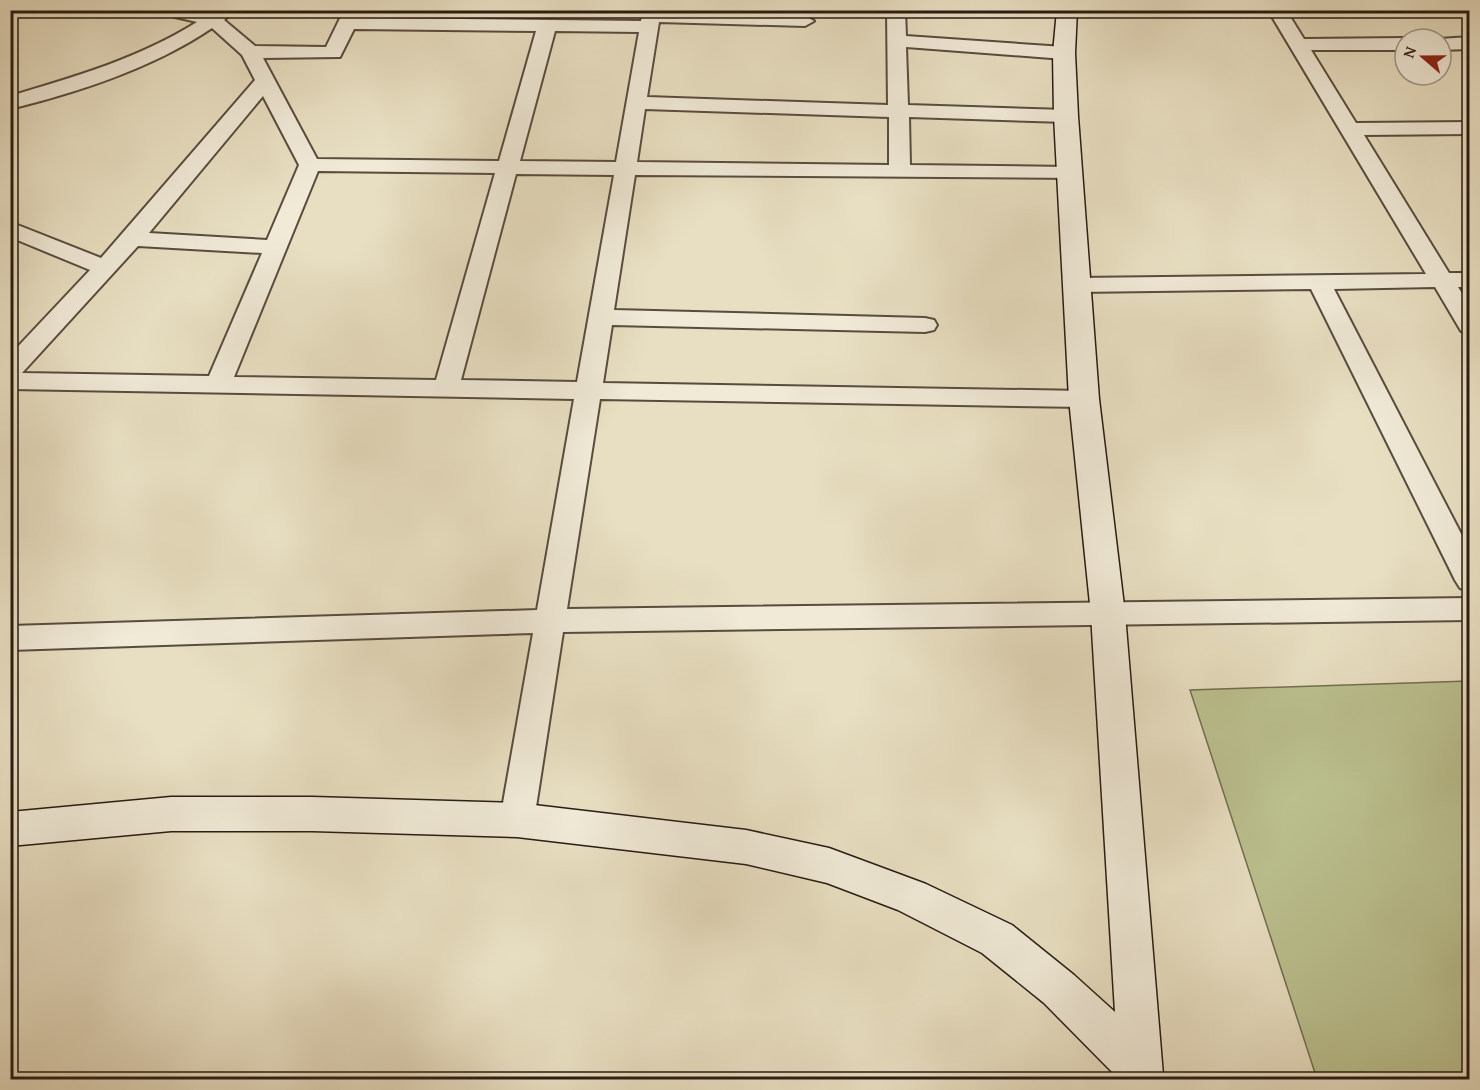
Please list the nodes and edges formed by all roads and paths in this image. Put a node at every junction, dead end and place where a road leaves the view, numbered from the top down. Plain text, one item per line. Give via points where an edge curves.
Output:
1 (168, 10) edge
2 (896, 10) edge
3 (1067, 10) edge
4 (1277, 10) edge
5 (219, 15) edge
6 (350, 17) edge
7 (651, 18) edge
8 (805, 21) dead end
9 (547, 26) junction
10 (897, 41) junction
11 (1393, 44) edge
12 (1453, 44) edge
13 (1470, 44) edge
14 (1298, 45) junction
15 (250, 52) junction
16 (1064, 53) junction
17 (265, 81) junction
18 (10, 103) edge
19 (636, 103) junction
20 (898, 111) junction
21 (1066, 116) junction
22 (1470, 128) edge
23 (1349, 129) junction
24 (310, 165) junction
25 (507, 168) junction
26 (626, 169) junction
27 (900, 171) junction
28 (1070, 173) junction
29 (10, 229) edge
30 (132, 239) junction
31 (276, 247) junction
32 (105, 268) junction
33 (1470, 280) edge
34 (1442, 281) junction
35 (1319, 282) junction
36 (1077, 285) junction
37 (601, 317) junction
38 (925, 325) dead end
39 (1470, 326) edge
40 (10, 371) edge
41 (10, 381) edge
42 (218, 384) junction
43 (446, 388) junction
44 (588, 390) junction
45 (1084, 399) junction
46 (1470, 580) edge
47 (1470, 609) edge
48 (1108, 614) junction
49 (550, 621) junction
50 (10, 638) edge
51 (517, 820) junction
52 (10, 829) edge
53 (1141, 1072) edge

1 - 5 street
2 - 10 street
3 - 16 main road
4 - 14 street
5 - 15 street
5 - 18 street via 155,54 121,69
6 - 9 street
6 - 15 street via 333,53
7 - 8 street
7 - 9 street
7 - 19 street
9 - 25 street
10 - 16 street
10 - 20 street
11 - 14 street
12 - 13 street
14 - 23 street
15 - 17 street
16 - 21 main road
17 - 24 street
17 - 30 street
19 - 20 street
19 - 26 street
20 - 21 street
20 - 27 street
21 - 28 main road
22 - 23 street
23 - 34 street
24 - 25 street
24 - 31 street
25 - 26 street
25 - 43 street
26 - 27 street
26 - 37 street
27 - 28 street
28 - 36 main road
29 - 32 street
30 - 31 street
30 - 32 street
31 - 42 street
32 - 40 street
33 - 34 street
34 - 35 street
34 - 39 street
35 - 36 street
35 - 46 street
36 - 45 main road
37 - 38 street
37 - 44 street
41 - 42 street
42 - 43 street
43 - 44 street
44 - 45 street
44 - 49 street
45 - 48 main road
47 - 48 street
48 - 49 street
48 - 53 main road
49 - 50 street
49 - 51 street
51 - 52 main road via 171,814
51 - 53 main road via 746,847 829,866 912,897 997,939 1059,989

